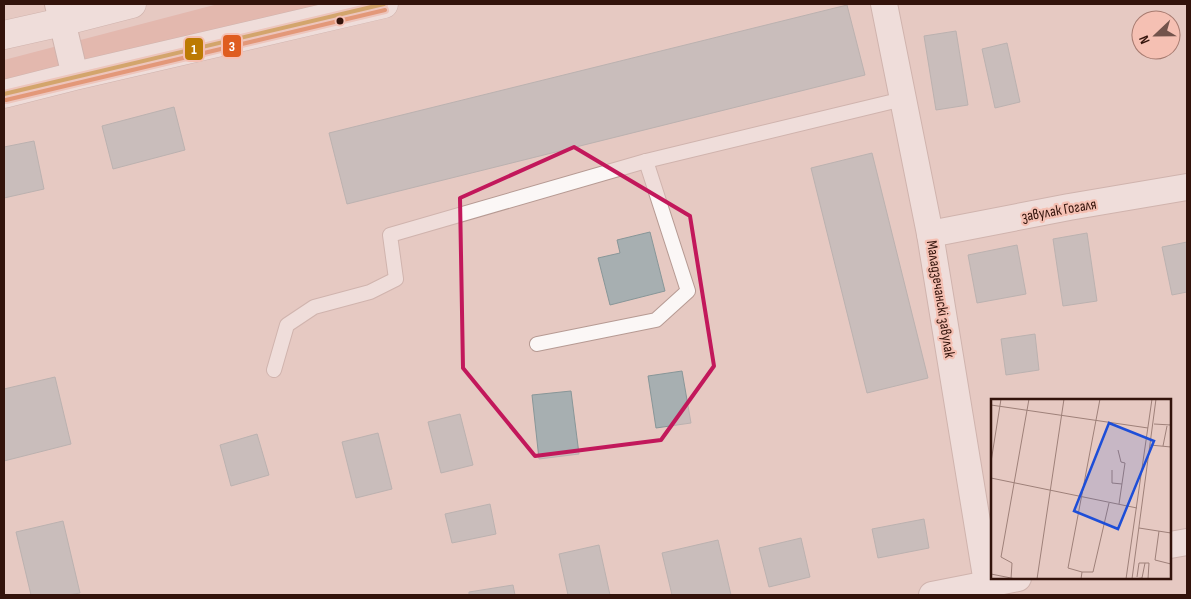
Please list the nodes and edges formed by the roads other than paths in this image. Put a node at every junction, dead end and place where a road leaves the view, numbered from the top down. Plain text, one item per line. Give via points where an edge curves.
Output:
1 (132, 4) edge
2 (384, 4) edge
3 (884, 4) edge
4 (60, 13) edge
5 (4, 35) edge
6 (75, 76) junction
7 (4, 94) edge
8 (903, 98) junction
9 (646, 161) junction
10 (1187, 188) edge
11 (930, 234) junction
12 (536, 344) dead end
13 (274, 370) dead end
14 (1187, 542) edge
15 (1171, 545) edge
16 (1016, 579) edge
17 (988, 590) edge
18 (932, 595) edge

1 - 4 main road
2 - 6 main road
3 - 8 street, Маладзечанскі завулак
4 - 5 main road
4 - 6 street
6 - 7 main road
8 - 9 lane
8 - 11 street, Маладзечанскі завулак
9 - 12 lane via 688,291 656,320
9 - 13 lane via 390,235 396,279 370,292 314,307 287,325
10 - 11 street, завулак Гогаля
11 - 17 street, Маладзечанскі завулак
14 - 15 street
16 - 17 street
17 - 18 street

